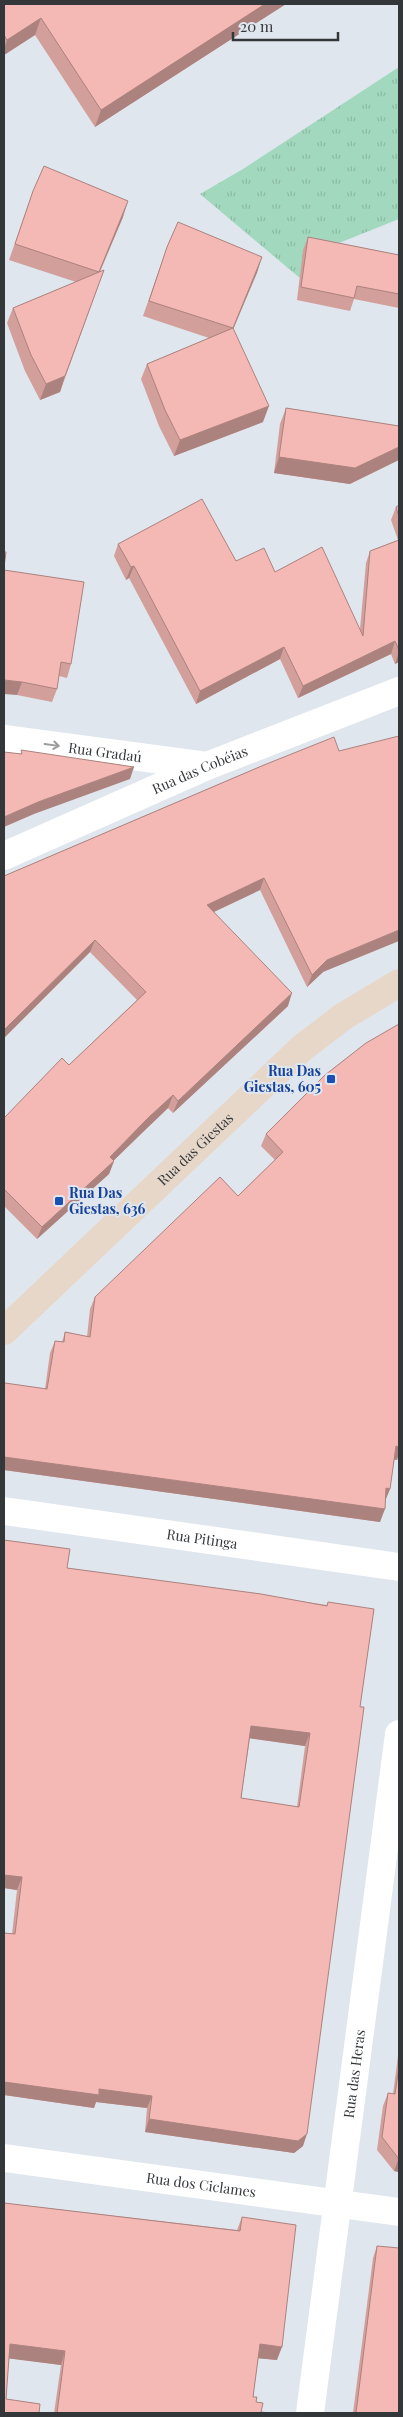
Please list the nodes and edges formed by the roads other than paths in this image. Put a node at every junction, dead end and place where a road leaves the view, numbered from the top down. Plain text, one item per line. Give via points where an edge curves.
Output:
1 (399, 691) edge
2 (4, 739) edge
3 (207, 766) junction
4 (4, 856) edge
5 (399, 983) edge
6 (4, 1331) edge
7 (4, 1511) edge
8 (399, 1567) edge
9 (399, 1734) edge
10 (4, 2158) edge
11 (336, 2203) junction
12 (399, 2212) edge
13 (310, 2413) edge

1 - 3 street, Rua das Cobéias
2 -> 3 street, Rua Gradaú
3 - 4 street, Rua das Cobéias
5 - 6 main road, Rua das Giestas via 344,1016 302,1048
7 - 8 street, Rua Pitinga
9 - 11 street, Rua das Heras
10 - 11 street, Rua dos Ciclames
11 - 12 street, Rua dos Ciclames
11 - 13 street, Rua das Heras

